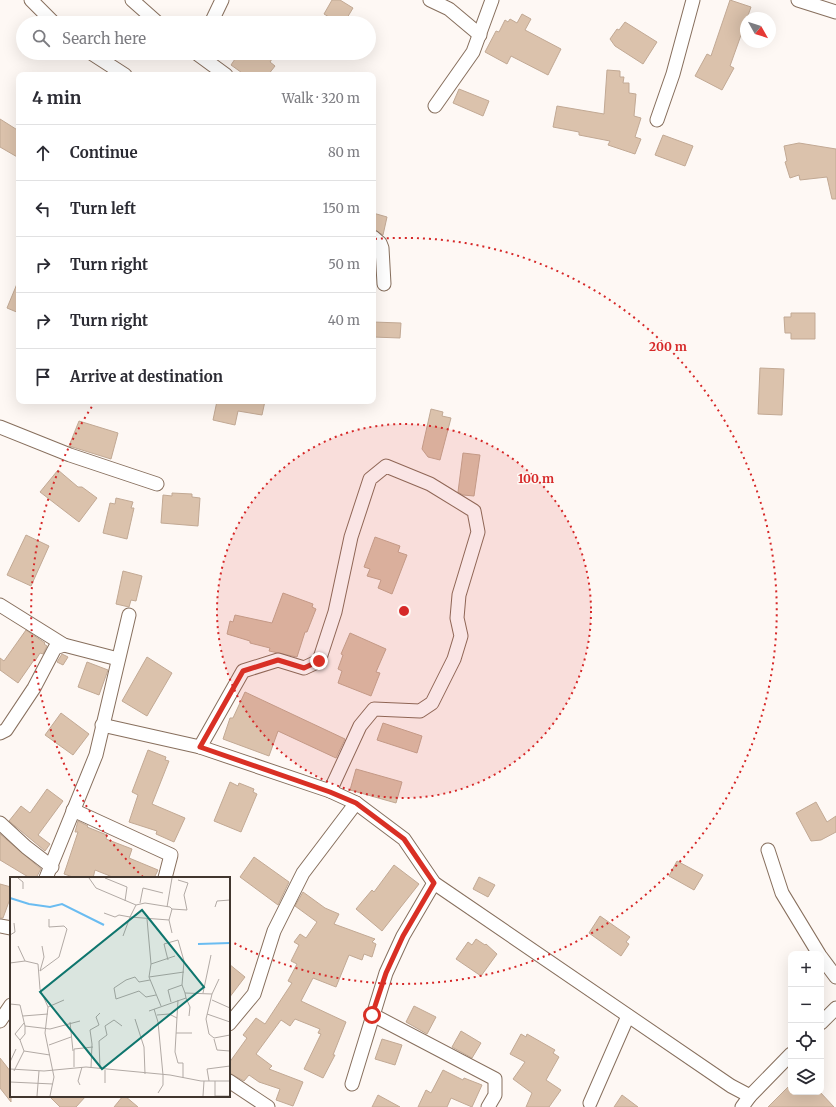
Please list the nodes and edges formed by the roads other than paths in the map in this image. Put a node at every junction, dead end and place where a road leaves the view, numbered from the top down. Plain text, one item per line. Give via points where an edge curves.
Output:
1 (31, 0) edge
2 (132, 0) edge
3 (222, 0) edge
4 (430, 0) edge
5 (492, 0) edge
6 (693, 0) edge
7 (798, 0) edge
8 (836, 12) edge
9 (47, 16) edge
10 (150, 16) edge
11 (214, 16) edge
12 (480, 35) junction
13 (102, 60) edge
14 (206, 60) edge
15 (120, 72) edge
16 (222, 72) edge
17 (435, 106) dead end
18 (657, 120) dead end
19 (376, 240) edge
20 (384, 284) dead end
21 (0, 427) edge
22 (157, 484) dead end
23 (1, 610) edge
24 (129, 615) dead end
25 (64, 645) junction
26 (118, 660) junction
27 (102, 725) junction
28 (0, 733) edge
29 (200, 747) junction
30 (330, 792) junction
31 (356, 803) junction
32 (73, 810) junction
33 (0, 823) edge
34 (768, 850) dead end
35 (49, 873) edge
36 (165, 877) edge
37 (434, 883) junction
38 (0, 926) edge
39 (10, 928) edge
40 (817, 951) edge
41 (824, 961) edge
42 (836, 978) edge
43 (10, 1006) edge
44 (836, 1008) edge
45 (372, 1015) junction
46 (628, 1016) junction
47 (824, 1020) edge
48 (0, 1021) edge
49 (230, 1023) edge
50 (788, 1057) edge
51 (230, 1082) edge
52 (352, 1084) dead end
53 (750, 1096) junction
54 (590, 1103) dead end
55 (268, 1107) edge
56 (488, 1107) edge
57 (742, 1107) edge

1 - 9 street
2 - 10 street
3 - 11 street
4 - 12 street via 449,9
5 - 12 street
6 - 18 street via 673,74
7 - 8 street
12 - 17 street via 473,52
13 - 15 street
14 - 16 street
19 - 20 street via 382,248
21 - 22 street via 70,455
23 - 25 street
24 - 26 street
25 - 26 street
25 - 28 street via 55,648 34,688 6,730
26 - 27 street
27 - 29 street
27 - 32 street via 96,755
29 - 30 street
29 - 30 street via 243,671 278,660 304,668 319,661 335,612 351,537 370,479 386,466 430,484 474,511 478,532 459,595 456,618 461,636 454,659 432,703 420,711 374,709 360,726
30 - 31 street
31 - 37 street via 404,839
31 - 49 street via 303,873 274,931 254,994
32 - 35 street
32 - 36 street via 171,855
33 - 35 street
34 - 40 street via 782,893
37 - 45 street via 400,942
37 - 46 street
38 - 39 street
41 - 42 street
43 - 48 street
44 - 47 street
45 - 52 street
45 - 56 street via 495,1079 495,1095
46 - 53 street via 731,1086
46 - 54 street
50 - 53 street
51 - 55 street
53 - 57 street

